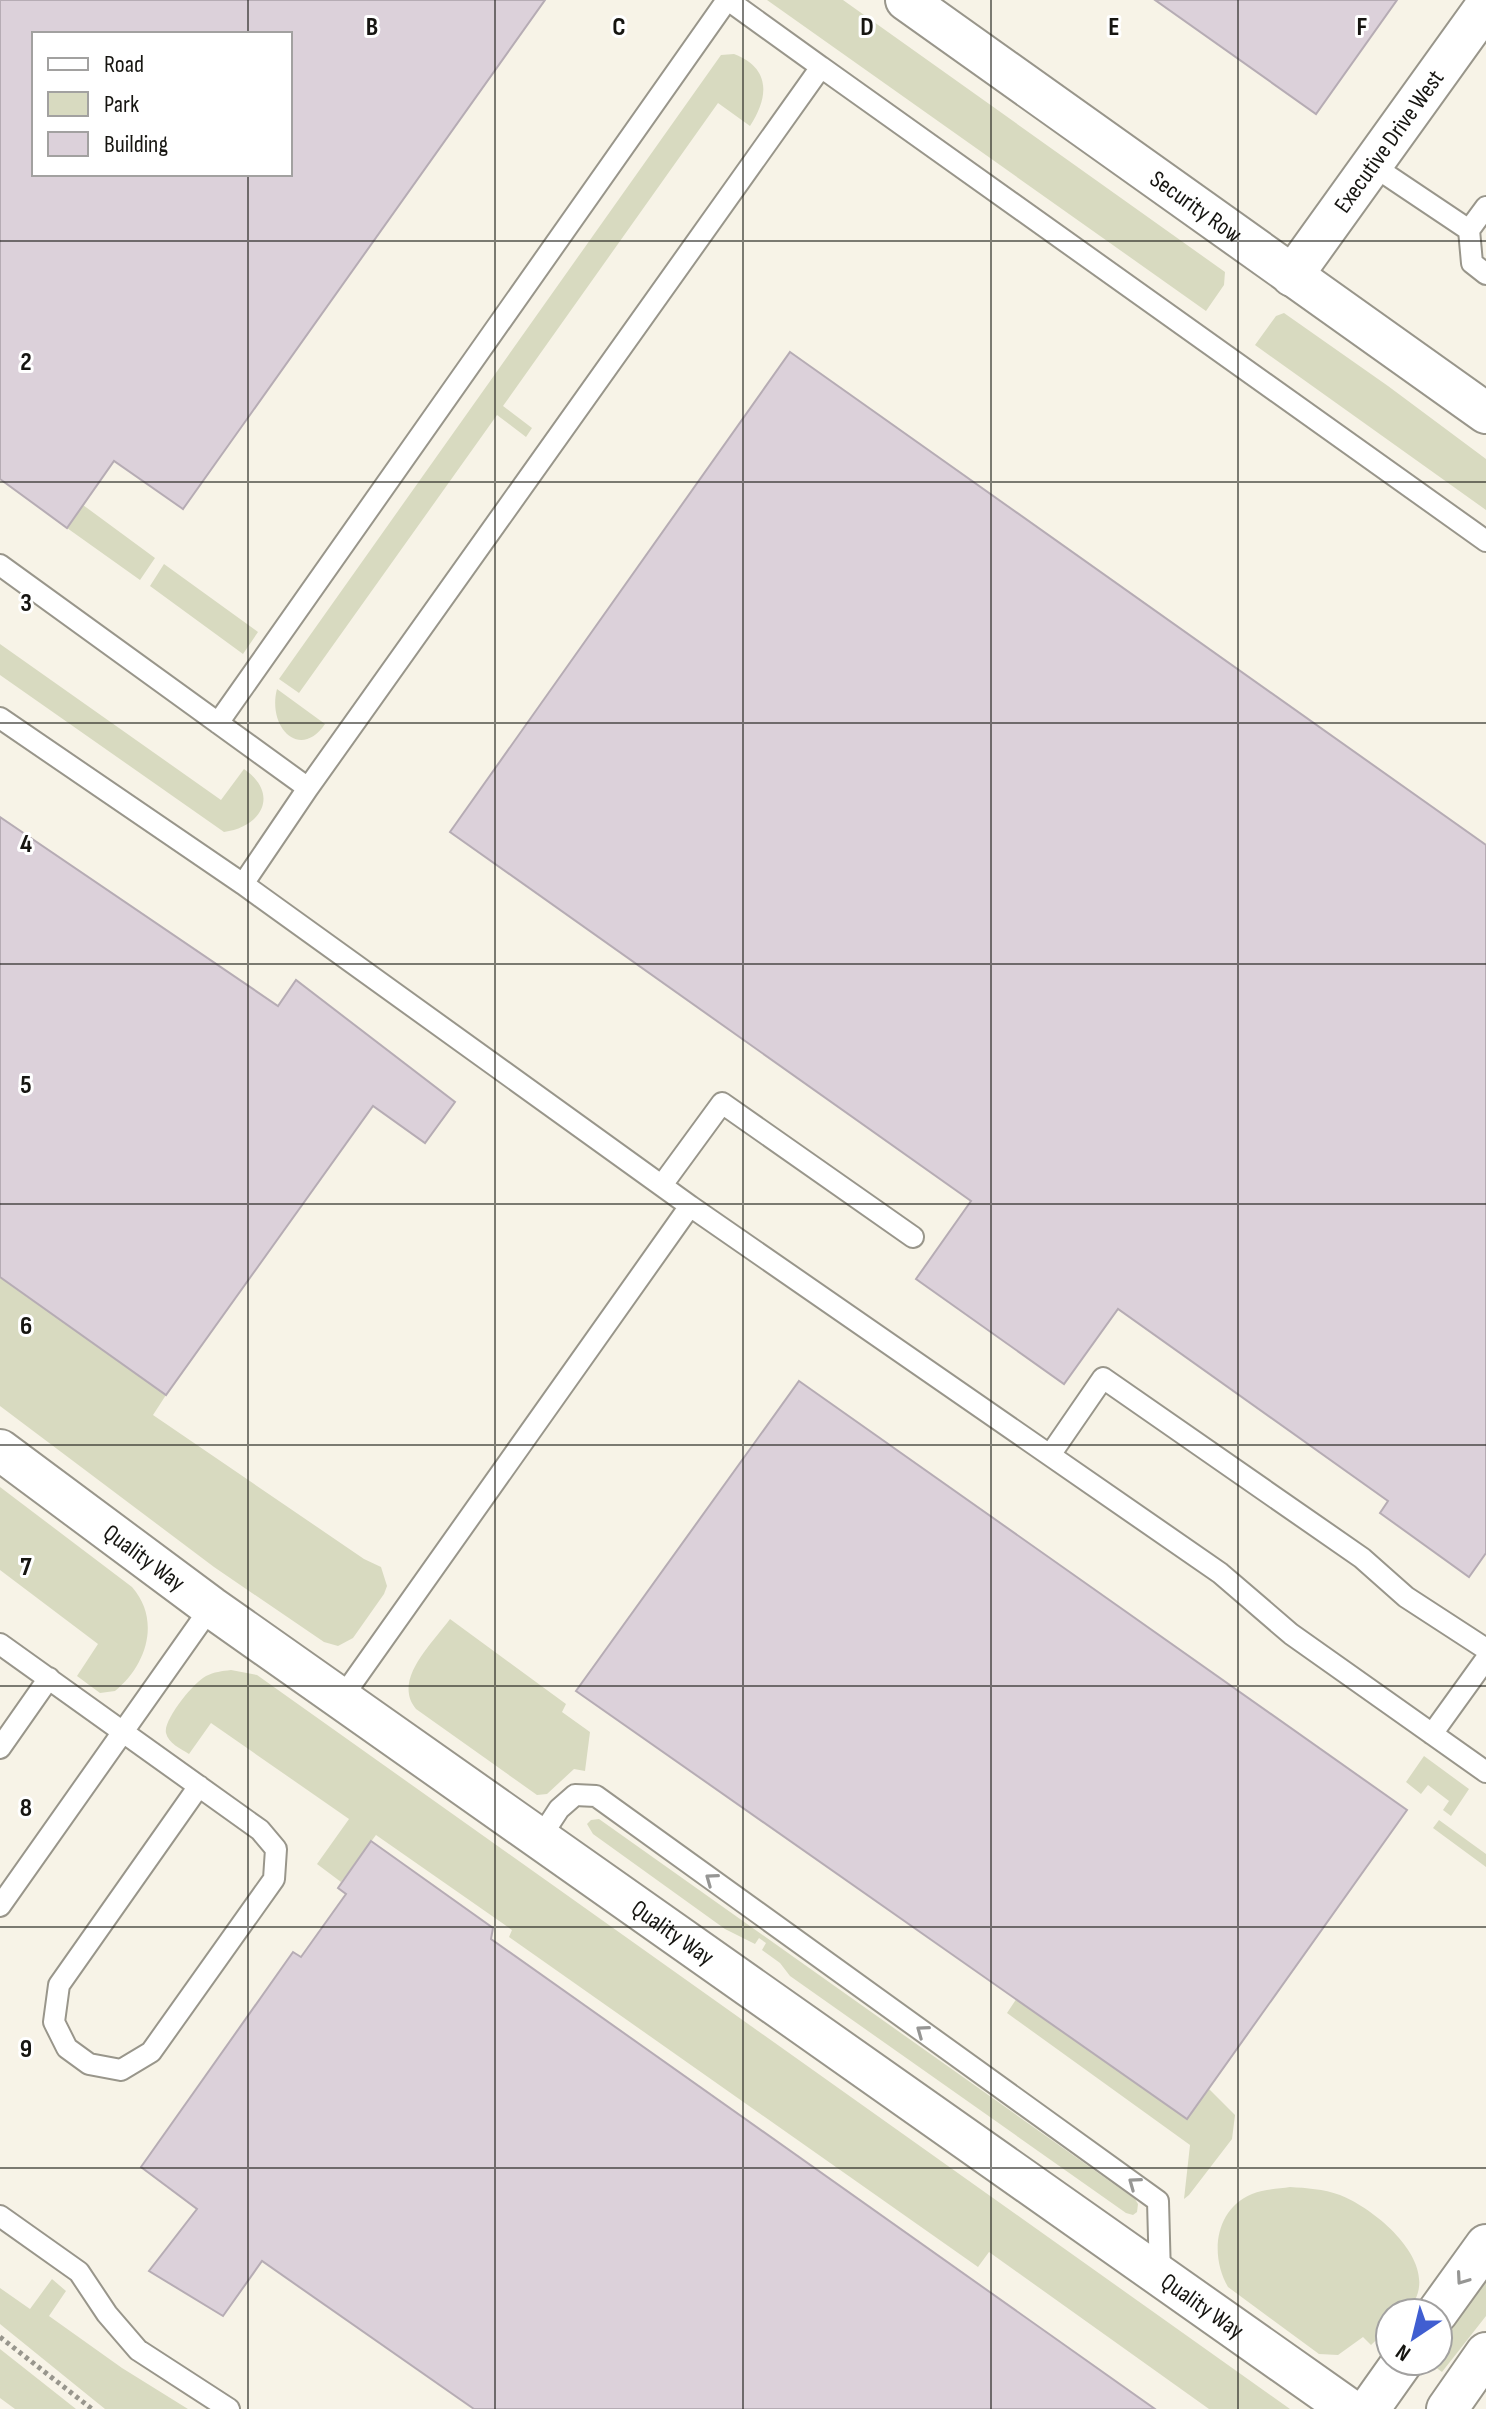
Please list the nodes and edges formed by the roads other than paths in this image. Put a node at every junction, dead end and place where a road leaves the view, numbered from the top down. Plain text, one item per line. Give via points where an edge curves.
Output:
1 (728, 0) edge
2 (906, 0) edge
3 (1486, 6) edge
4 (821, 67) junction
5 (1372, 165) junction
6 (1486, 207) edge
7 (1469, 230) junction
8 (1486, 274) edge
9 (1292, 276) junction
10 (1486, 413) edge
11 (1486, 541) edge
12 (0, 565) edge
13 (0, 718) edge
14 (218, 723) junction
15 (308, 788) junction
16 (243, 884) junction
17 (662, 1185) junction
18 (690, 1206) junction
19 (913, 1237) dead end
20 (0, 1450) edge
21 (1050, 1455) junction
22 (211, 1607) junction
23 (0, 1644) edge
24 (1486, 1649) edge
25 (1486, 1659) edge
26 (49, 1678) junction
27 (341, 1699) junction
28 (122, 1730) junction
29 (1432, 1734) junction
30 (0, 1748) edge
31 (1486, 1772) edge
32 (199, 1786) junction
33 (540, 1838) junction
34 (0, 1906) edge
35 (0, 2216) edge
36 (1486, 2245) edge
37 (1160, 2276) junction
38 (1449, 2297) edge
39 (1486, 2353) edge
40 (1392, 2377) edge
41 (229, 2409) edge
42 (1349, 2409) edge
43 (1369, 2409) edge
44 (1447, 2409) edge

1 - 4 lane
1 - 14 lane
2 - 9 street, Security Row
3 - 5 street, Executive Drive West
4 - 11 lane
4 - 15 lane
5 - 7 lane
5 - 9 street, Executive Drive West
6 - 7 lane
7 - 8 lane via 1472,263
9 - 10 street, Security Row
12 - 14 lane
13 - 16 lane
14 - 15 lane
15 - 16 lane
16 - 17 lane
17 - 18 lane
17 - 19 lane via 722,1103
18 - 21 lane
18 - 27 lane
20 - 22 street, Quality Way
21 - 24 lane via 1103,1378
21 - 29 lane via 1220,1573 1291,1634
22 - 27 street, Quality Way
22 - 28 lane
23 - 26 lane
25 - 29 lane
26 - 28 lane
26 - 30 lane
27 - 33 street, Quality Way
28 - 32 lane
28 - 34 lane
29 - 31 lane
32 - 32 lane via 260,1830 276,1849 274,1879 151,2052 121,2070 89,2064 67,2048 54,2022 59,1985
33 - 37 street, Quality Way
37 -> 33 lane via 1158,2201 596,1796 575,1795
35 - 41 lane via 79,2272 138,2350
36 -> 38 street
37 - 42 street, Quality Way
39 - 44 street
40 - 43 street

